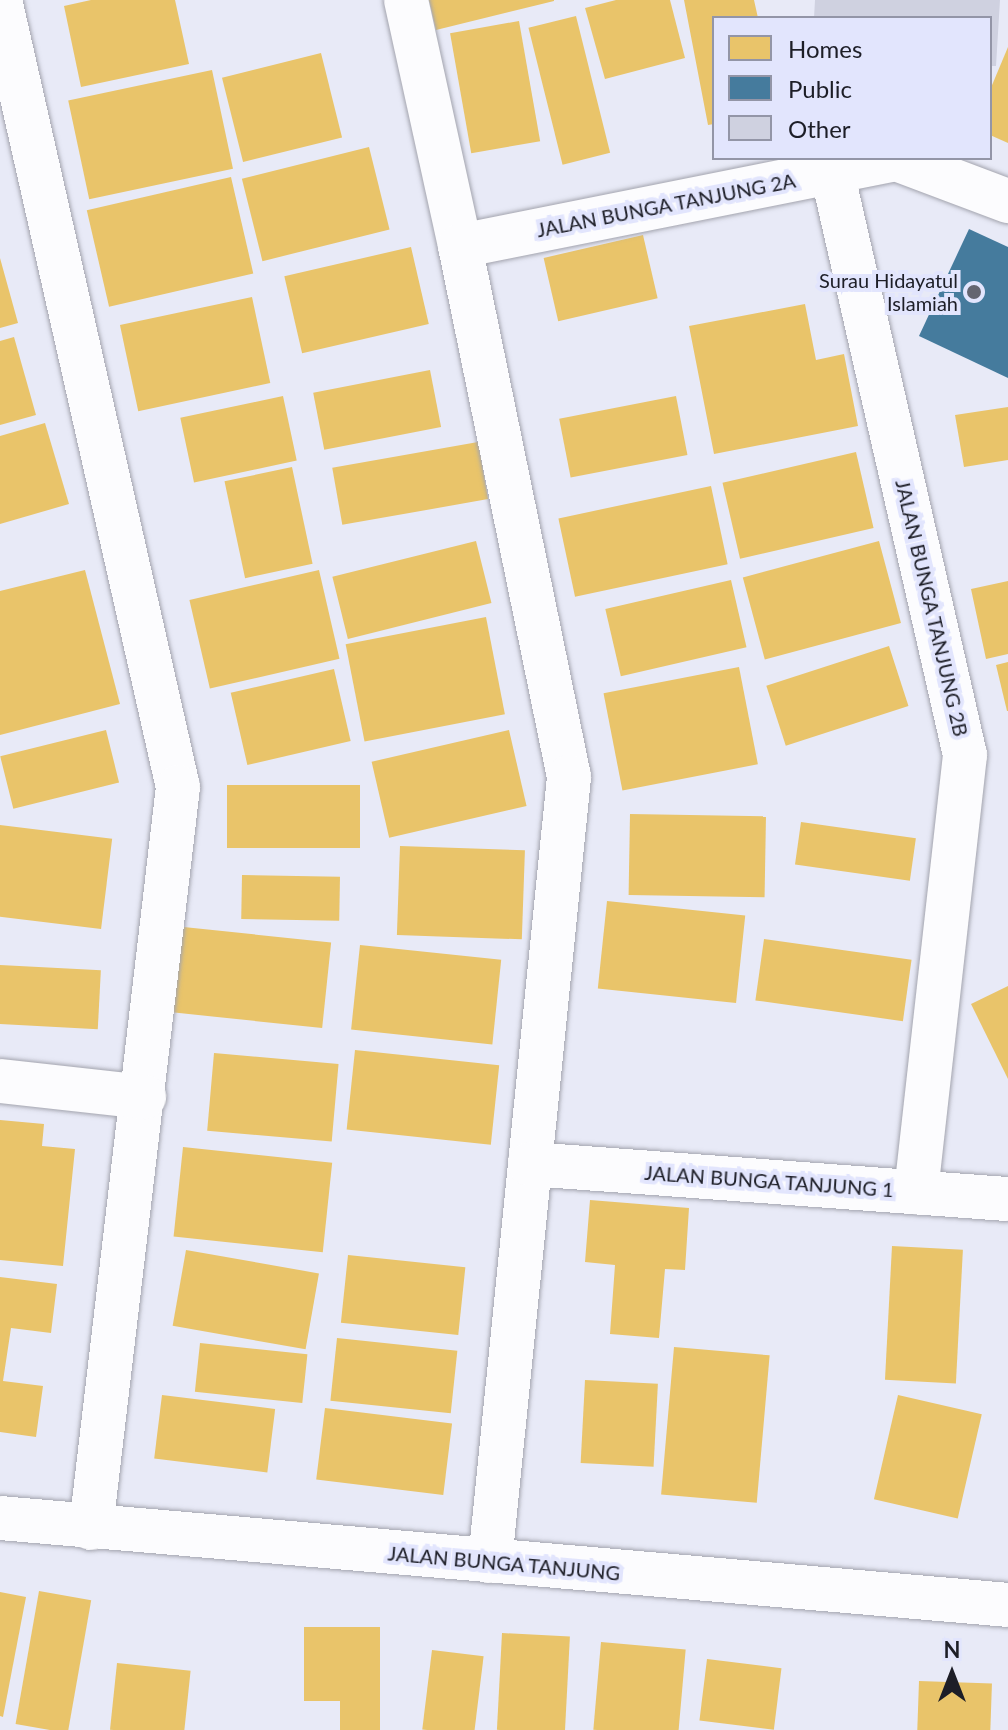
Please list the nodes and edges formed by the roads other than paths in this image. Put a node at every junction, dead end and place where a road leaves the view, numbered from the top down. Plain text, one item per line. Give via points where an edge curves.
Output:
1 (0, 0) edge
2 (406, 0) edge
3 (891, 160) edge
4 (899, 160) edge
5 (832, 172) junction
6 (1008, 201) edge
7 (460, 246) junction
8 (0, 1081) edge
9 (144, 1097) junction
10 (530, 1164) junction
11 (916, 1192) junction
12 (1008, 1199) edge
13 (0, 1518) edge
14 (91, 1528) junction
15 (490, 1561) junction
16 (1008, 1605) edge

1 - 9 street via 178,787
2 - 7 street
3 - 5 street, JALAN BUNGA TANJUNG 2A
4 - 6 street, JALAN BUNGA TANJUNG 2A
5 - 7 street, JALAN BUNGA TANJUNG 2A
5 - 11 street, JALAN BUNGA TANJUNG 2B via 965,755
7 - 10 street via 569,777
8 - 9 street
9 - 14 street
10 - 11 street, JALAN BUNGA TANJUNG 1
10 - 15 street
11 - 12 street, JALAN BUNGA TANJUNG 1
13 - 14 street, JALAN BUNGA TANJUNG
14 - 15 street, JALAN BUNGA TANJUNG
15 - 16 street, JALAN BUNGA TANJUNG

